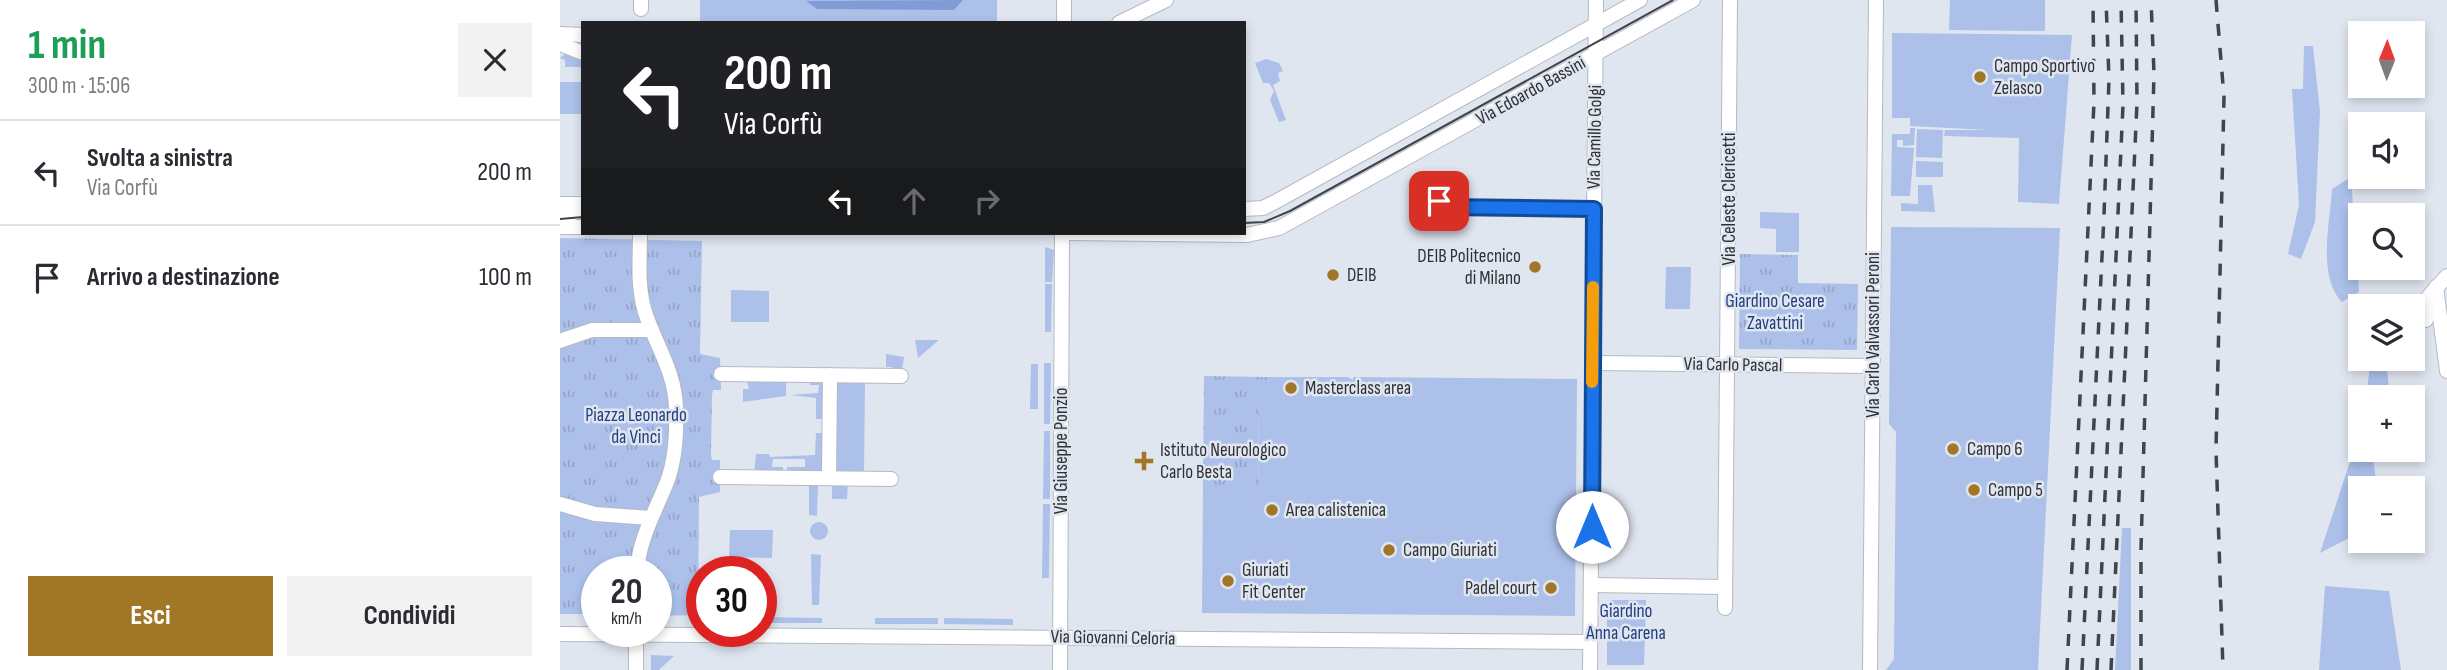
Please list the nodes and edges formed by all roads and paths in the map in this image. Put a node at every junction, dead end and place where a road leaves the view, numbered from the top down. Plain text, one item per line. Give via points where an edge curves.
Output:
1 (1064, 0) edge
2 (1162, 0) edge
3 (1596, 0) edge
4 (1640, 0) edge
5 (1693, 0) edge
6 (1730, 0) edge
7 (1876, 0) edge
8 (1064, 21) edge
9 (1123, 21) edge
10 (1596, 25) junction
11 (581, 35) edge
12 (561, 39) edge
13 (581, 52) edge
14 (1595, 55) junction
15 (1357, 157) junction
16 (1368, 181) junction
17 (1439, 201) dead end
18 (560, 204) edge
19 (581, 204) edge
20 (1263, 208) junction
21 (1246, 209) edge
22 (1594, 209) junction
23 (581, 212) edge
24 (560, 217) edge
25 (560, 227) edge
26 (581, 227) edge
27 (1269, 232) junction
28 (640, 235) edge
29 (1062, 235) edge
30 (1246, 235) edge
31 (2447, 276) edge
32 (2436, 287) junction
33 (2426, 320) dead end
34 (652, 330) junction
35 (560, 341) edge
36 (1592, 363) junction
37 (1728, 365) junction
38 (1873, 366) junction
39 (2447, 372) edge
40 (721, 374) dead end
41 (830, 375) junction
42 (901, 376) dead end
43 (720, 477) dead end
44 (829, 478) junction
45 (891, 479) dead end
46 (560, 504) edge
47 (650, 518) junction
48 (640, 556) edge
49 (1591, 585) junction
50 (1726, 587) junction
51 (1725, 608) dead end
52 (672, 633) edge
53 (560, 634) edge
54 (581, 634) edge
55 (1061, 637) junction
56 (1590, 642) junction
57 (636, 647) edge
58 (636, 670) edge
59 (1060, 670) edge
60 (1590, 670) edge
61 (1870, 670) edge

1 - 8 street
2 - 9 street
3 - 10 street
4 - 10 street, Via Edoardo Bassini
5 - 14 street, Via Edoardo Bassini
6 - 37 street, Via Celeste Clericetti
7 - 38 street, Via Carlo Valvassori Peroni
10 - 14 street, Via Camillo Golgi
10 - 15 street, Via Edoardo Bassini
11 - 12 street
12 - 13 street
14 - 16 street, Via Edoardo Bassini
14 - 22 street, Via Camillo Golgi
15 - 16 street
15 - 20 street, Via Edoardo Bassini
16 - 27 street, Via Edoardo Bassini
17 - 22 street via 1444,207
18 - 19 street
20 - 21 street, Via Edoardo Bassini
20 - 27 street
22 - 36 street, Via Camillo Golgi
23 - 24 street
25 - 26 street
27 - 30 street, Via Edoardo Bassini
28 - 34 street via 640,292
29 - 55 street, Via Giuseppe Ponzio
31 - 32 street
32 - 33 street via 2428,300
32 - 39 street
34 - 35 street via 628,323
34 - 47 street via 671,369 676,418 673,462
36 - 37 street, Via Carlo Pascal
36 - 49 street, Via Camillo Golgi
37 - 38 street, Via Carlo Pascal
37 - 50 street, Via Celeste Clericetti
38 - 61 street, Via Carlo Valvassori Peroni
40 - 41 street
41 - 42 street
41 - 44 street
43 - 44 street
44 - 45 street
46 - 47 street via 626,522
47 - 48 street
49 - 50 street
49 - 56 street, Via Camillo Golgi
50 - 51 street, Via Celeste Clericetti
52 - 55 street, Via Giovanni Celoria
53 - 54 street
55 - 56 street, Via Giovanni Celoria
55 - 59 street, Via Giuseppe Ponzio
56 - 60 street, Via Camillo Golgi
57 - 58 street

